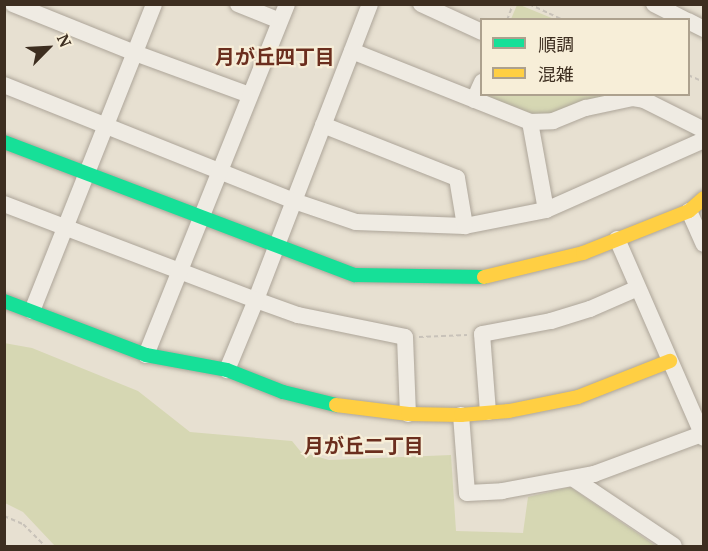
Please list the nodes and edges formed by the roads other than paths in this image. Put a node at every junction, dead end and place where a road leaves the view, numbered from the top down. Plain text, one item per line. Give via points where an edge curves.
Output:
1 (13, 4) edge
2 (154, 4) edge
3 (238, 4) edge
4 (287, 4) edge
5 (370, 4) edge
6 (421, 4) edge
7 (654, 4) edge
8 (681, 15) edge
9 (690, 20) edge
10 (280, 21) junction
11 (704, 29) edge
12 (480, 31) edge
13 (352, 51) junction
14 (135, 53) junction
15 (4, 85) edge
16 (480, 86) edge
17 (250, 95) junction
18 (646, 97) edge
19 (474, 100) junction
20 (530, 122) junction
21 (105, 125) junction
22 (323, 125) junction
23 (704, 130) edge
24 (704, 140) edge
25 (4, 142) edge
26 (219, 170) junction
27 (85, 173) junction
28 (704, 198) edge
29 (294, 201) junction
30 (4, 204) edge
31 (546, 210) junction
32 (689, 211) junction
33 (200, 218) junction
34 (465, 226) junction
35 (64, 227) junction
36 (617, 239) junction
37 (704, 244) edge
38 (276, 246) junction
39 (179, 271) junction
40 (638, 288) junction
41 (256, 300) junction
42 (4, 301) edge
43 (32, 311) junction
44 (146, 355) junction
45 (670, 361) junction
46 (227, 370) junction
47 (488, 412) junction
48 (408, 414) junction
49 (461, 415) junction
50 (702, 433) edge
51 (574, 479) junction
52 (674, 546) edge

1 - 14 street
2 - 14 street
3 - 10 street
4 - 10 street
5 - 13 street
6 - 12 street
7 - 8 street
9 - 11 street
10 - 17 street
13 - 19 street
13 - 22 street
14 - 17 street
14 - 21 street
15 - 21 street
16 - 19 street
17 - 26 street
18 - 20 street via 586,108 553,121
18 - 23 street
19 - 20 street
20 - 31 street
21 - 26 street
21 - 27 street
22 - 29 street
22 - 34 street via 457,178
24 - 31 street
25 - 27 street
26 - 29 street
26 - 33 street
27 - 33 street
27 - 35 street
28 - 32 street
29 - 34 street via 356,222
29 - 38 street
30 - 35 street
31 - 34 street
32 - 36 street
32 - 37 street
33 - 38 street
33 - 39 street
35 - 39 street
35 - 43 street
36 - 38 street via 583,253 479,278 355,275
36 - 40 street
38 - 41 street
39 - 41 street
39 - 44 street
40 - 45 street
40 - 47 street via 571,315 482,334
41 - 46 street
41 - 48 street via 298,315 405,337
42 - 43 street
43 - 44 street
44 - 46 street
45 - 47 street via 578,396
45 - 50 street
46 - 48 street via 284,392 355,409
47 - 49 street
48 - 49 street
49 - 51 street via 467,493
50 - 51 street via 640,459
51 - 52 street

